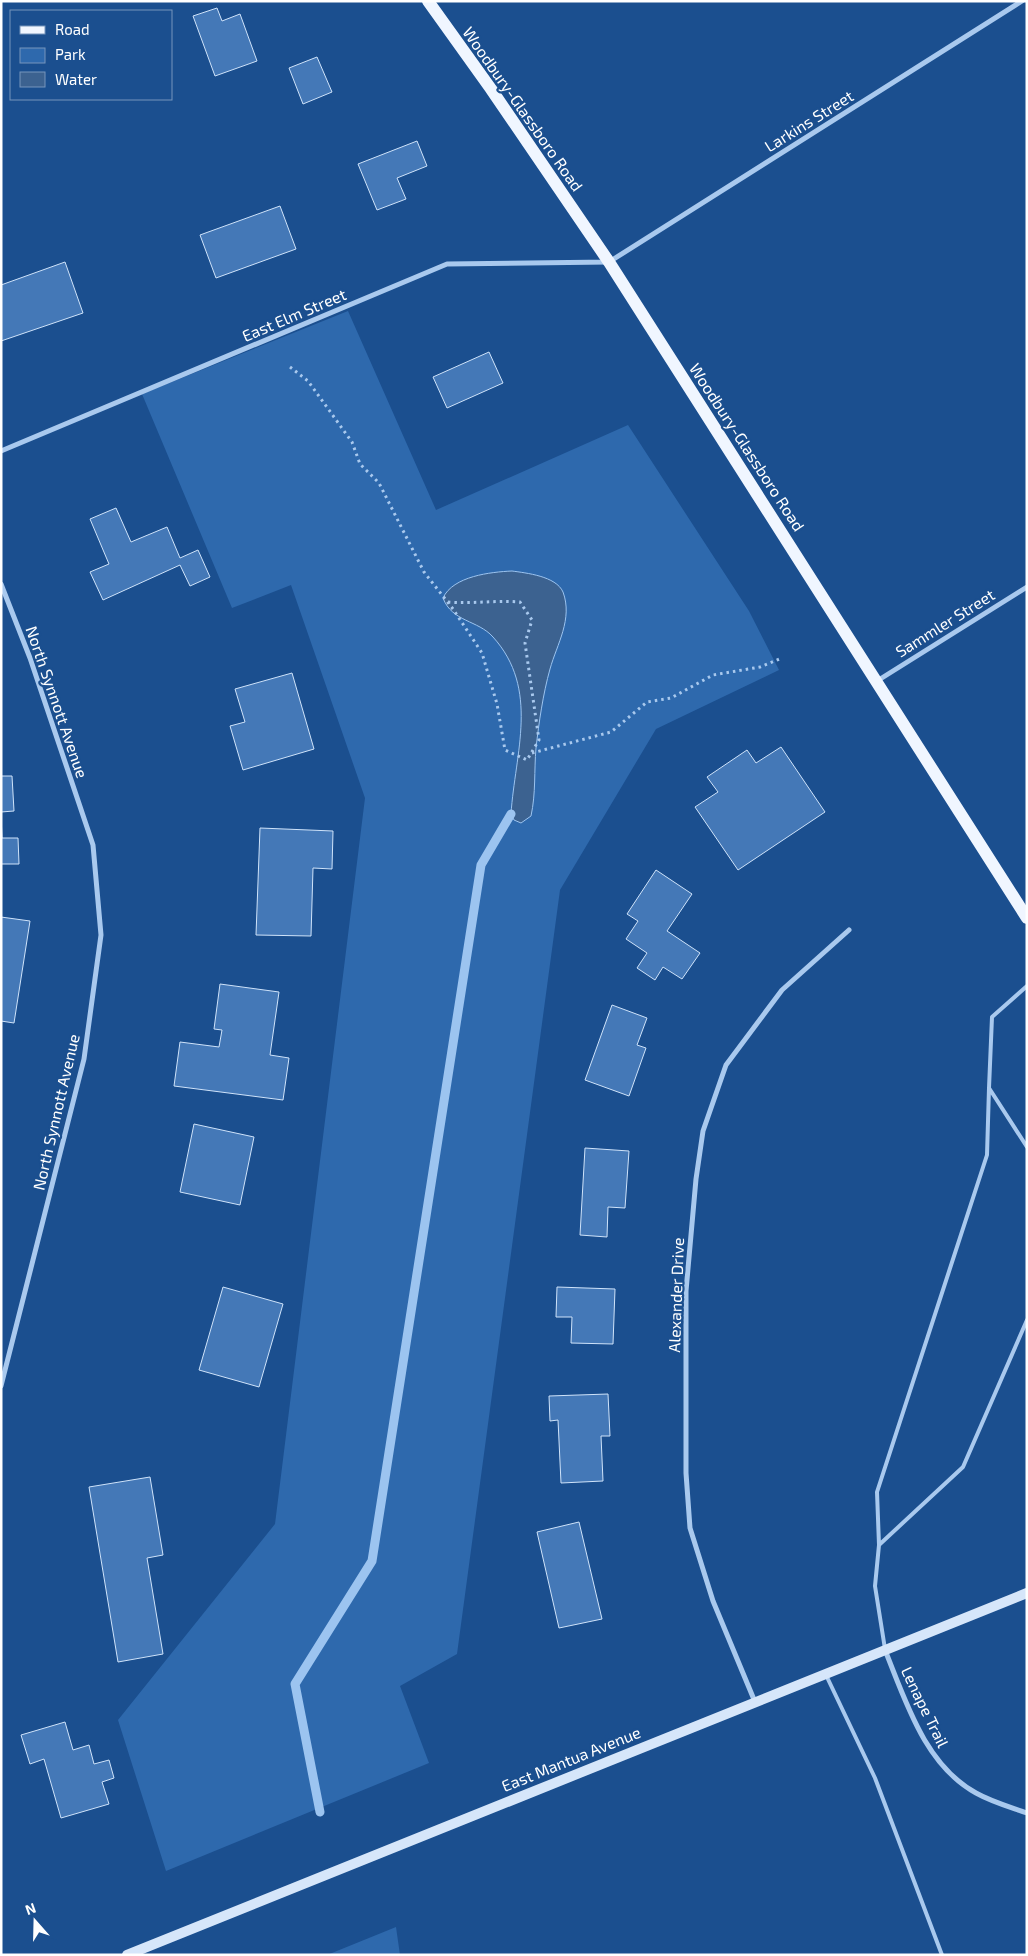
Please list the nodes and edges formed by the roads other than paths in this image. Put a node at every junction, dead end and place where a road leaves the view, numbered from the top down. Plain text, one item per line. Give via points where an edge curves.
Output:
1 (428, 1) edge
2 (1022, 1) edge
3 (609, 262) junction
4 (1, 451) edge
5 (1, 584) edge
6 (1027, 587) edge
7 (877, 681) junction
8 (1027, 918) edge
9 (849, 930) dead end
10 (1027, 986) edge
11 (989, 1088) junction
12 (1027, 1147) edge
13 (1027, 1320) edge
14 (1, 1386) edge
15 (879, 1545) junction
16 (1027, 1593) edge
17 (885, 1650) junction
18 (825, 1673) junction
19 (755, 1702) junction
20 (1027, 1813) edge
21 (127, 1955) edge
22 (942, 1955) edge

1 - 3 main road, Woodbury-Glassboro Road
2 - 3 street, Larkins Street
3 - 4 street, East Elm Street via 447,264
3 - 7 main road, Woodbury-Glassboro Road
5 - 14 street, North Synnott Avenue via 30,658 93,845 101,935 84,1059
6 - 7 street, Sammler Street
7 - 8 main road, Woodbury-Glassboro Road
9 - 19 street, Alexander Drive via 782,990 726,1065 703,1131 696,1179 686,1291 686,1473 690,1528 713,1601
10 - 11 lane via 992,1017
11 - 12 lane
11 - 15 lane via 987,1154 877,1492
13 - 15 lane via 963,1467
15 - 17 lane via 875,1586
16 - 17 street, East Mantua Avenue
17 - 18 street, East Mantua Avenue
17 - 20 street, Lenape Trail via 922,1734 937,1759 978,1794
18 - 19 street, East Mantua Avenue
18 - 22 lane via 875,1778
19 - 21 street, East Mantua Avenue

